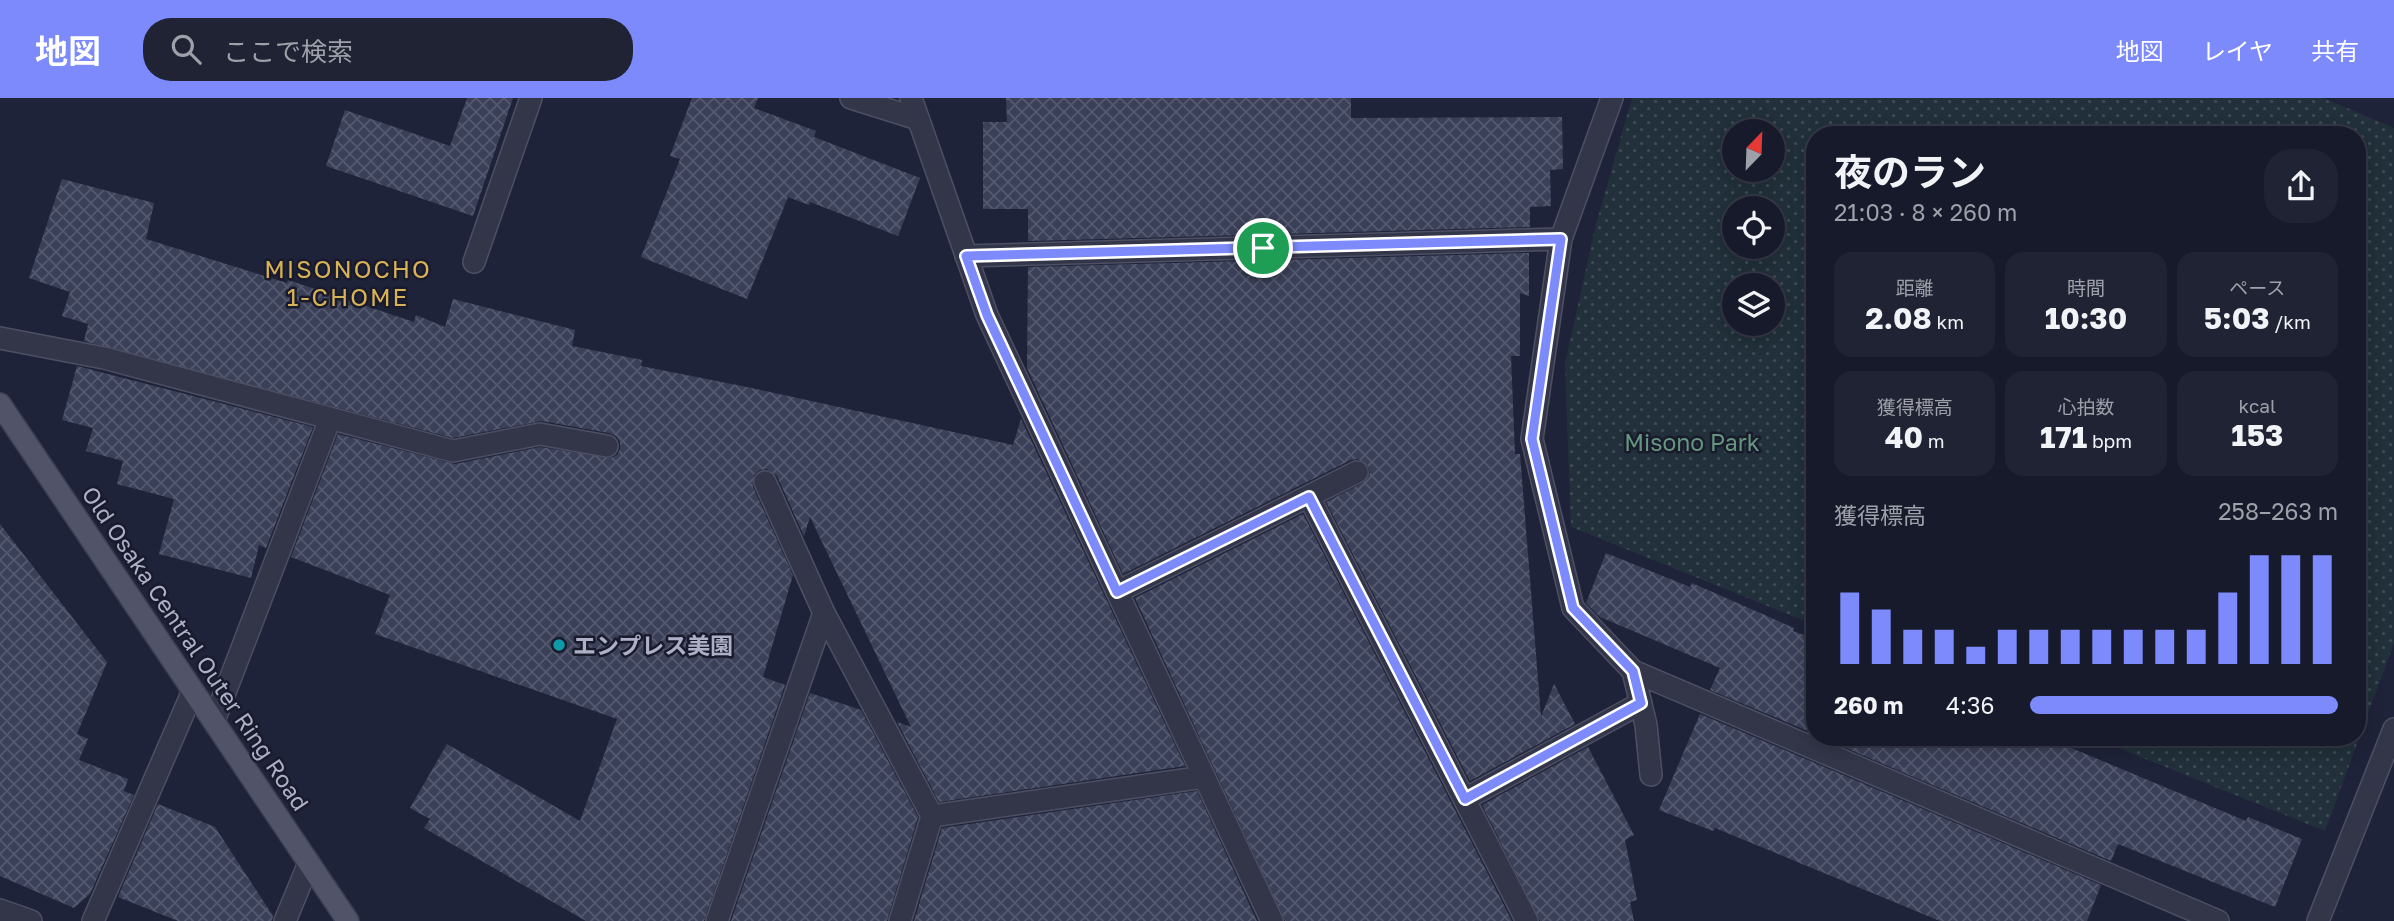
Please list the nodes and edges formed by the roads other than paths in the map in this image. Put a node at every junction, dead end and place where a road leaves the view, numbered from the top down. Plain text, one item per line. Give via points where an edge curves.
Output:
1 (531, 98) edge
2 (851, 98) edge
3 (911, 98) edge
4 (1612, 98) edge
5 (918, 119) junction
6 (1561, 239) junction
7 (966, 256) junction
8 (474, 261) dead end
9 (0, 338) edge
10 (0, 404) edge
11 (330, 419) junction
12 (607, 446) dead end
13 (1357, 472) dead end
14 (765, 482) dead end
15 (1309, 497) junction
16 (1117, 592) junction
17 (824, 613) junction
18 (1633, 671) junction
19 (193, 691) junction
20 (1641, 703) junction
21 (214, 721) junction
22 (2394, 729) edge
23 (1806, 745) edge
24 (1808, 746) edge
25 (1651, 775) dead end
26 (1204, 777) junction
27 (1465, 799) junction
28 (932, 816) junction
29 (309, 863) junction
30 (0, 910) edge
31 (31, 921) edge
32 (93, 921) edge
33 (285, 921) edge
34 (348, 921) edge
35 (717, 921) edge
36 (900, 921) edge
37 (1272, 921) edge
38 (1527, 921) edge
39 (2218, 921) edge
40 (2318, 921) edge

1 - 8 street
2 - 5 street
3 - 5 street
4 - 6 street
5 - 7 street
6 - 7 street
6 - 18 street via 1532,439 1573,608
7 - 16 street via 987,315
9 - 11 street via 104,358
10 - 19 main road, Old Osaka Central Outer Ring Road
11 - 12 street via 453,451 540,434
11 - 21 street
13 - 15 street
14 - 17 street
15 - 16 street
15 - 27 street
16 - 26 street
17 - 28 street
17 - 35 street
18 - 20 street
18 - 23 street
19 - 21 main road, Old Osaka Central Outer Ring Road
19 - 32 street
20 - 25 street
20 - 27 street
21 - 29 main road, Old Osaka Central Outer Ring Road
22 - 40 street
24 - 39 street
26 - 28 street
26 - 37 street
27 - 38 street
28 - 36 street
29 - 33 street
29 - 34 main road, Old Osaka Central Outer Ring Road
30 - 31 street

